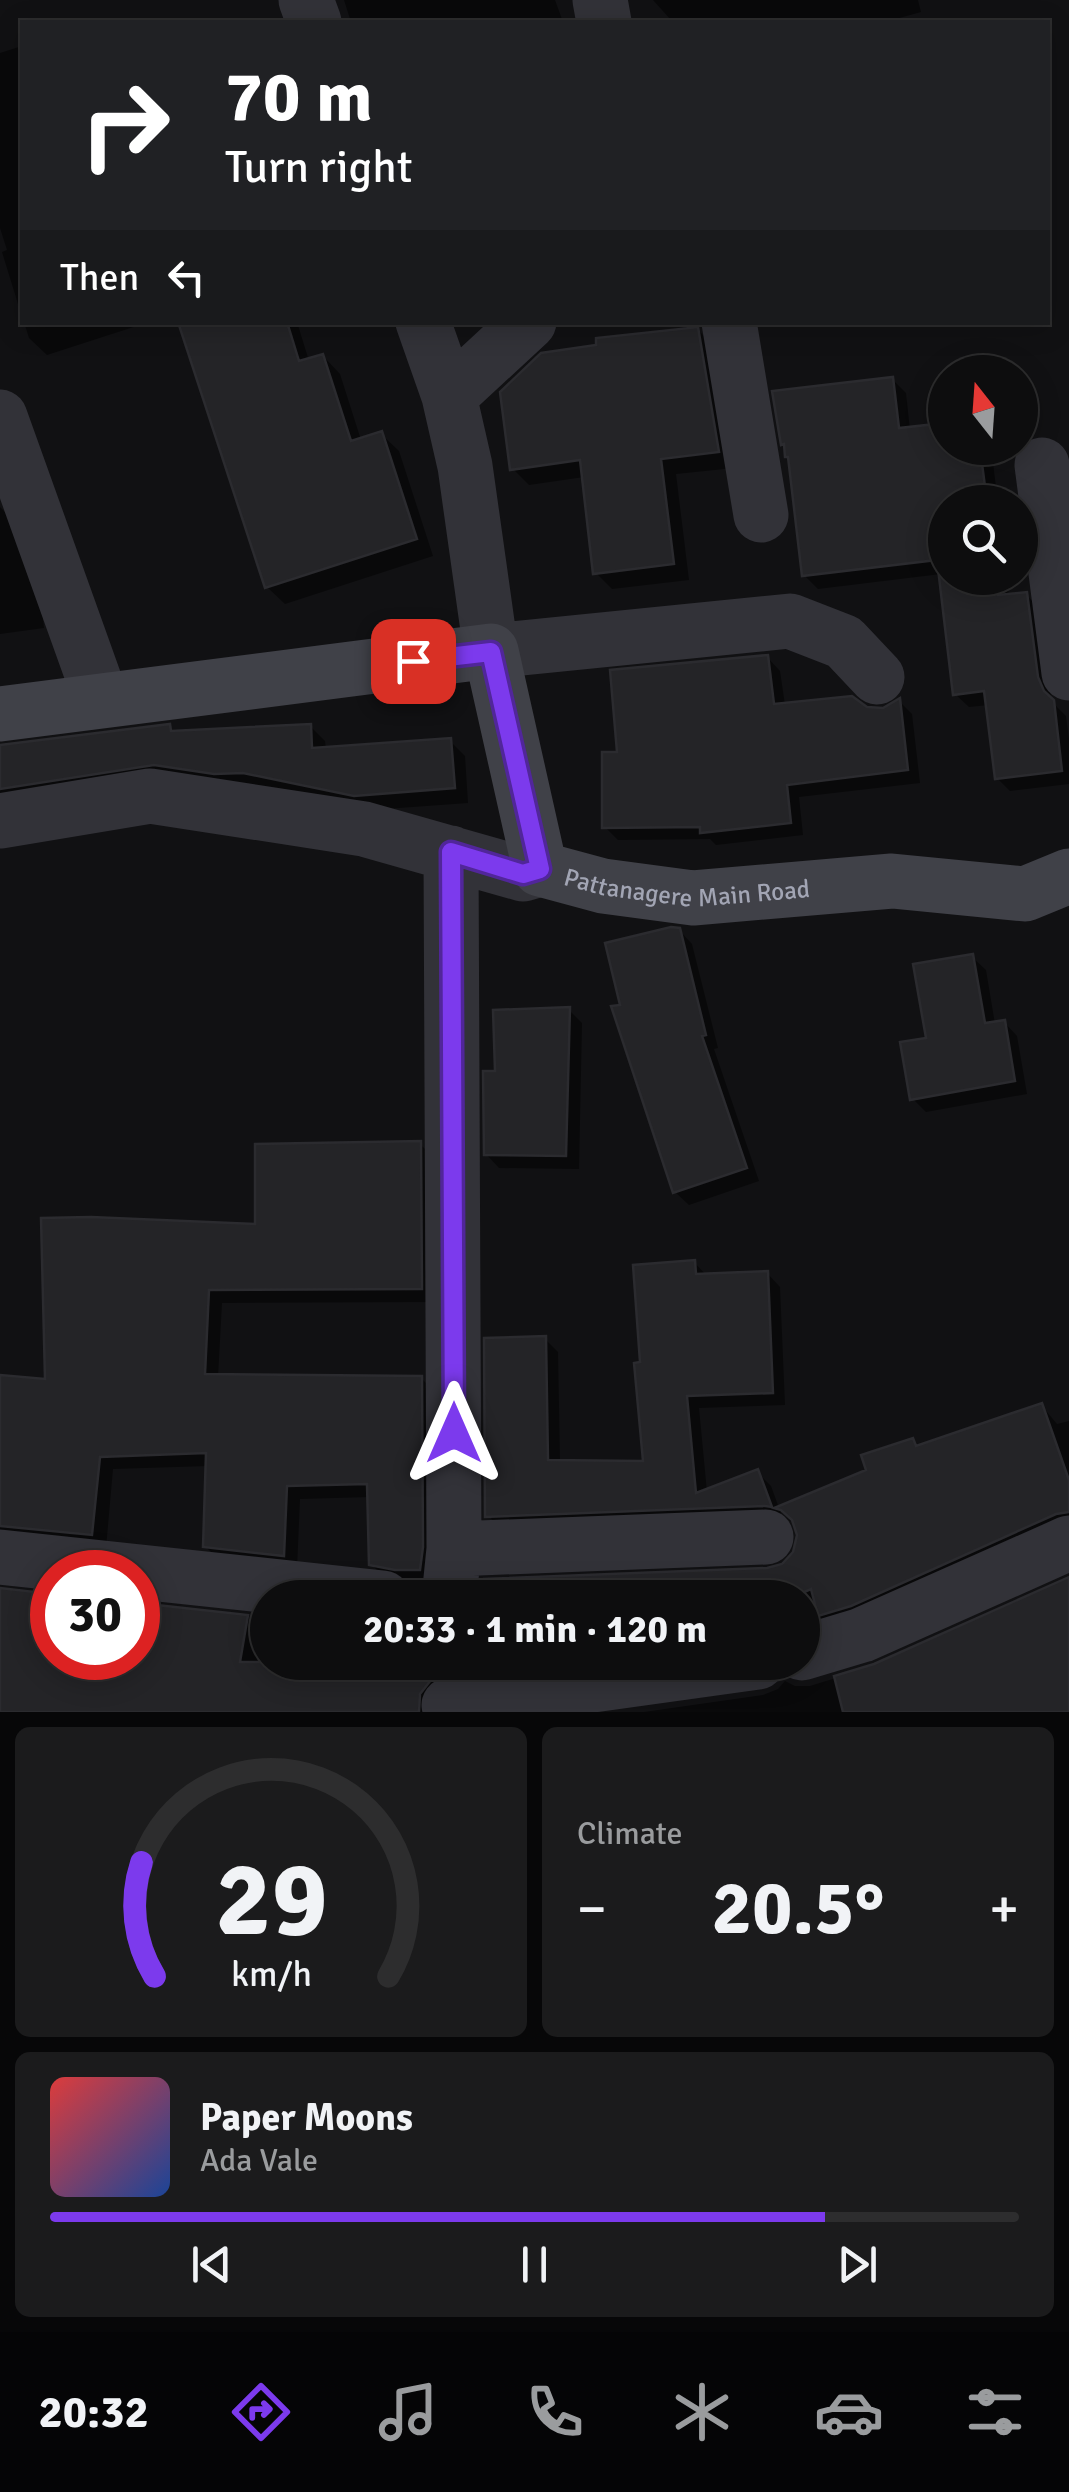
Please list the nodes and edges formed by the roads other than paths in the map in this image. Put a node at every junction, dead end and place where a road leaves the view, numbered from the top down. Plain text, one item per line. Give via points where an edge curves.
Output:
1 (424, 325) edge
2 (527, 325) edge
3 (730, 325) edge
4 (449, 396) junction
5 (0, 417) edge
6 (1042, 466) dead end
7 (761, 515) dead end
8 (491, 652) junction
9 (1069, 673) edge
10 (878, 676) dead end
11 (101, 699) junction
12 (0, 714) edge
13 (0, 821) edge
14 (451, 852) junction
15 (540, 869) junction
16 (1069, 876) edge
17 (766, 1537) dead end
18 (1069, 1543) edge
19 (0, 1557) edge
20 (452, 1574) edge
21 (250, 1584) edge
22 (820, 1648) edge
23 (579, 1680) edge
24 (449, 1693) edge

1 - 4 street
2 - 4 street
3 - 7 street
4 - 8 street
5 - 11 street
6 - 9 street
8 - 10 street via 790,621 844,642
8 - 11 street
8 - 15 street, Pattanagere Main Road
11 - 12 street
13 - 14 street via 150,796 364,829
14 - 15 street via 523,874
14 - 20 street
15 - 16 street, Pattanagere Main Road via 693,898 892,881 1025,894
17 - 20 street
18 - 22 street
19 - 21 street
23 - 24 street

